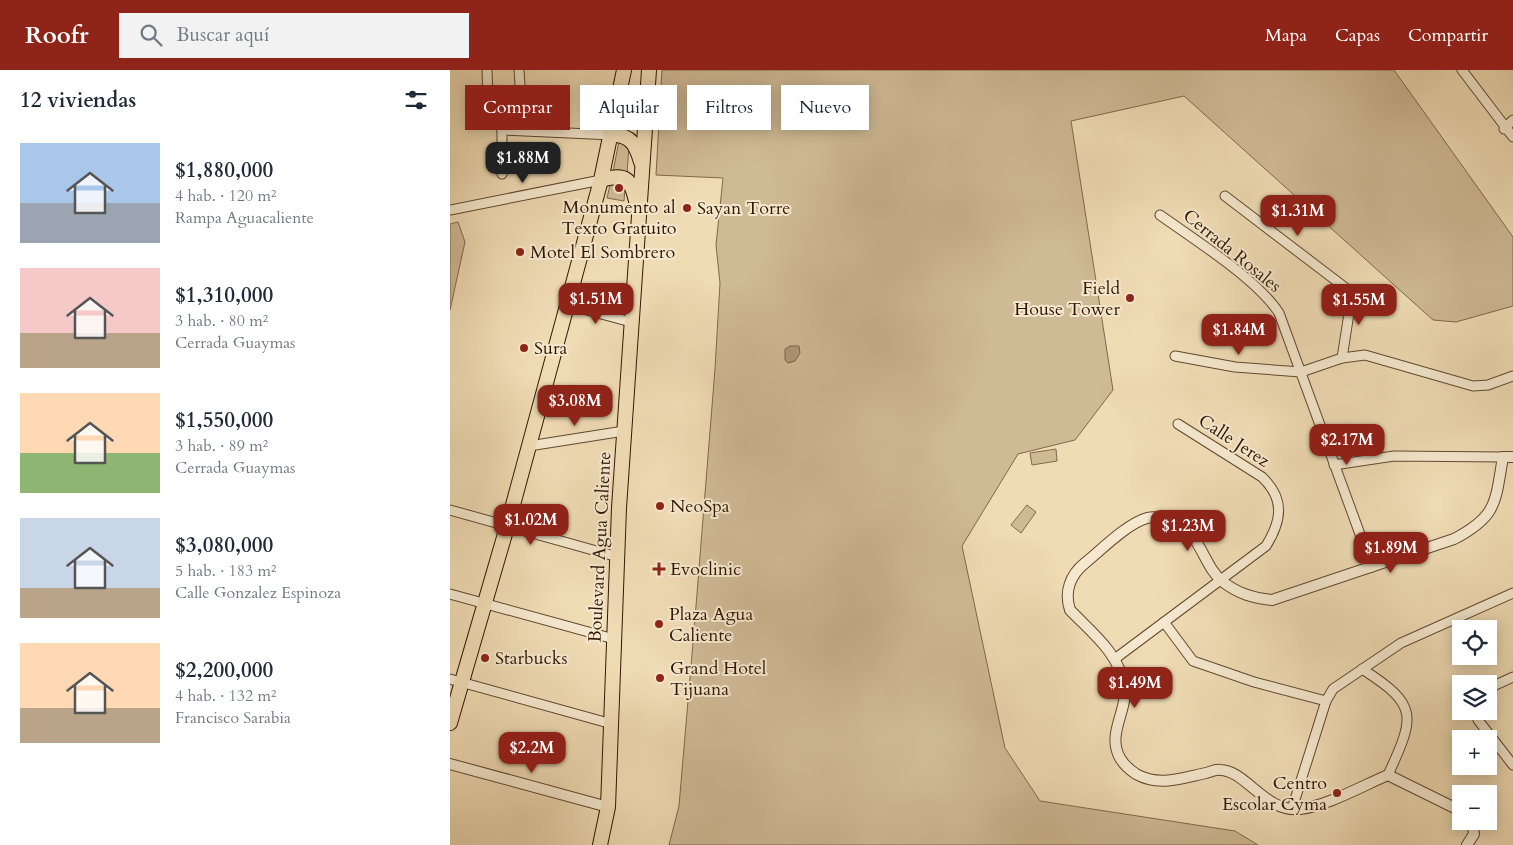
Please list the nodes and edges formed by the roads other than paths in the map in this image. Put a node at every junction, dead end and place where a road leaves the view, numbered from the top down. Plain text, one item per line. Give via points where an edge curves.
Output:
1 (487, 70) edge
2 (520, 70) edge
3 (624, 70) edge
4 (649, 70) edge
5 (1462, 70) edge
6 (487, 85) edge
7 (521, 85) edge
8 (1513, 120) edge
9 (1504, 128) junction
10 (502, 130) edge
11 (523, 130) edge
12 (612, 135) junction
13 (1513, 137) edge
14 (643, 169) junction
15 (502, 174) dead end
16 (601, 180) junction
17 (1225, 196) dead end
18 (450, 210) edge
19 (639, 213) junction
20 (1160, 215) dead end
21 (568, 305) junction
22 (631, 322) junction
23 (1175, 356) dead end
24 (1342, 358) junction
25 (1301, 372) junction
26 (1513, 376) edge
27 (1178, 424) dead end
28 (624, 431) junction
29 (530, 446) junction
30 (1508, 457) edge
31 (1334, 465) junction
32 (450, 510) edge
33 (507, 527) junction
34 (618, 557) junction
35 (1372, 567) junction
36 (1222, 581) junction
37 (1513, 593) edge
38 (450, 594) edge
39 (484, 603) junction
40 (1164, 622) junction
41 (614, 640) junction
42 (1116, 658) junction
43 (1362, 669) junction
44 (1513, 677) edge
45 (455, 681) edge
46 (1497, 684) edge
47 (1326, 701) junction
48 (1478, 720) edge
49 (450, 723) edge
50 (612, 724) junction
51 (450, 764) edge
52 (1513, 766) edge
53 (1388, 775) junction
54 (608, 807) junction
55 (1452, 807) edge
56 (1292, 809) junction
57 (1473, 830) edge
58 (600, 845) edge
59 (1468, 845) edge

1 - 6 street
2 - 7 street
3 - 12 main road
4 - 14 main road, Boulevard Agua Caliente
5 - 9 street
8 - 9 street
9 - 13 street
10 - 15 street
11 - 12 street
12 - 14 main road via 628,137 633,142
12 - 16 main road
14 - 19 main road, Boulevard Agua Caliente
16 - 18 street
16 - 19 main road via 624,177 634,191
16 - 21 main road
17 - 24 street via 1347,289 1350,307
19 - 22 main road, Boulevard Agua Caliente
20 - 25 street, Cerrada Rosales via 1219,258 1272,303 1285,324
21 - 22 street
21 - 29 main road
22 - 28 main road, Boulevard Agua Caliente
23 - 25 street via 1235,367
24 - 25 street
24 - 26 street via 1356,355 1377,357 1473,386 1488,385
25 - 31 street, Cerrada Rosales
27 - 36 street, Calle Jerez via 1262,477 1277,495 1278,521 1266,546
28 - 29 street
28 - 34 main road, Boulevard Agua Caliente
29 - 33 main road
30 - 31 street via 1394,456
30 - 35 street via 1494,503 1488,516 1476,528 1454,539
31 - 35 street, Cerrada Rosales
32 - 33 street
33 - 34 street
33 - 39 main road
34 - 41 main road, Boulevard Agua Caliente
35 - 36 street via 1272,600 1247,597
36 - 40 street, Calle Jerez
36 - 42 street via 1181,523 1159,517 1147,518 1131,527 1083,565 1067,587 1070,610
37 - 43 street via 1401,643
38 - 39 street
39 - 41 street
39 - 45 main road
40 - 42 street, Calle Jerez
40 - 47 street via 1193,661 1246,680
41 - 50 main road, Boulevard Agua Caliente
42 - 56 street via 1125,697 1115,744 1128,769 1154,782 1168,782 1221,769 1266,799
43 - 47 street via 1333,690
43 - 53 street via 1389,686 1401,699 1405,710 1406,731
44 - 46 street
45 - 49 main road
45 - 50 street
47 - 56 street
48 - 52 street
50 - 54 main road, Boulevard Agua Caliente
51 - 54 street
53 - 55 street
53 - 56 street via 1319,804
54 - 58 main road, Boulevard Agua Caliente
57 - 59 street

